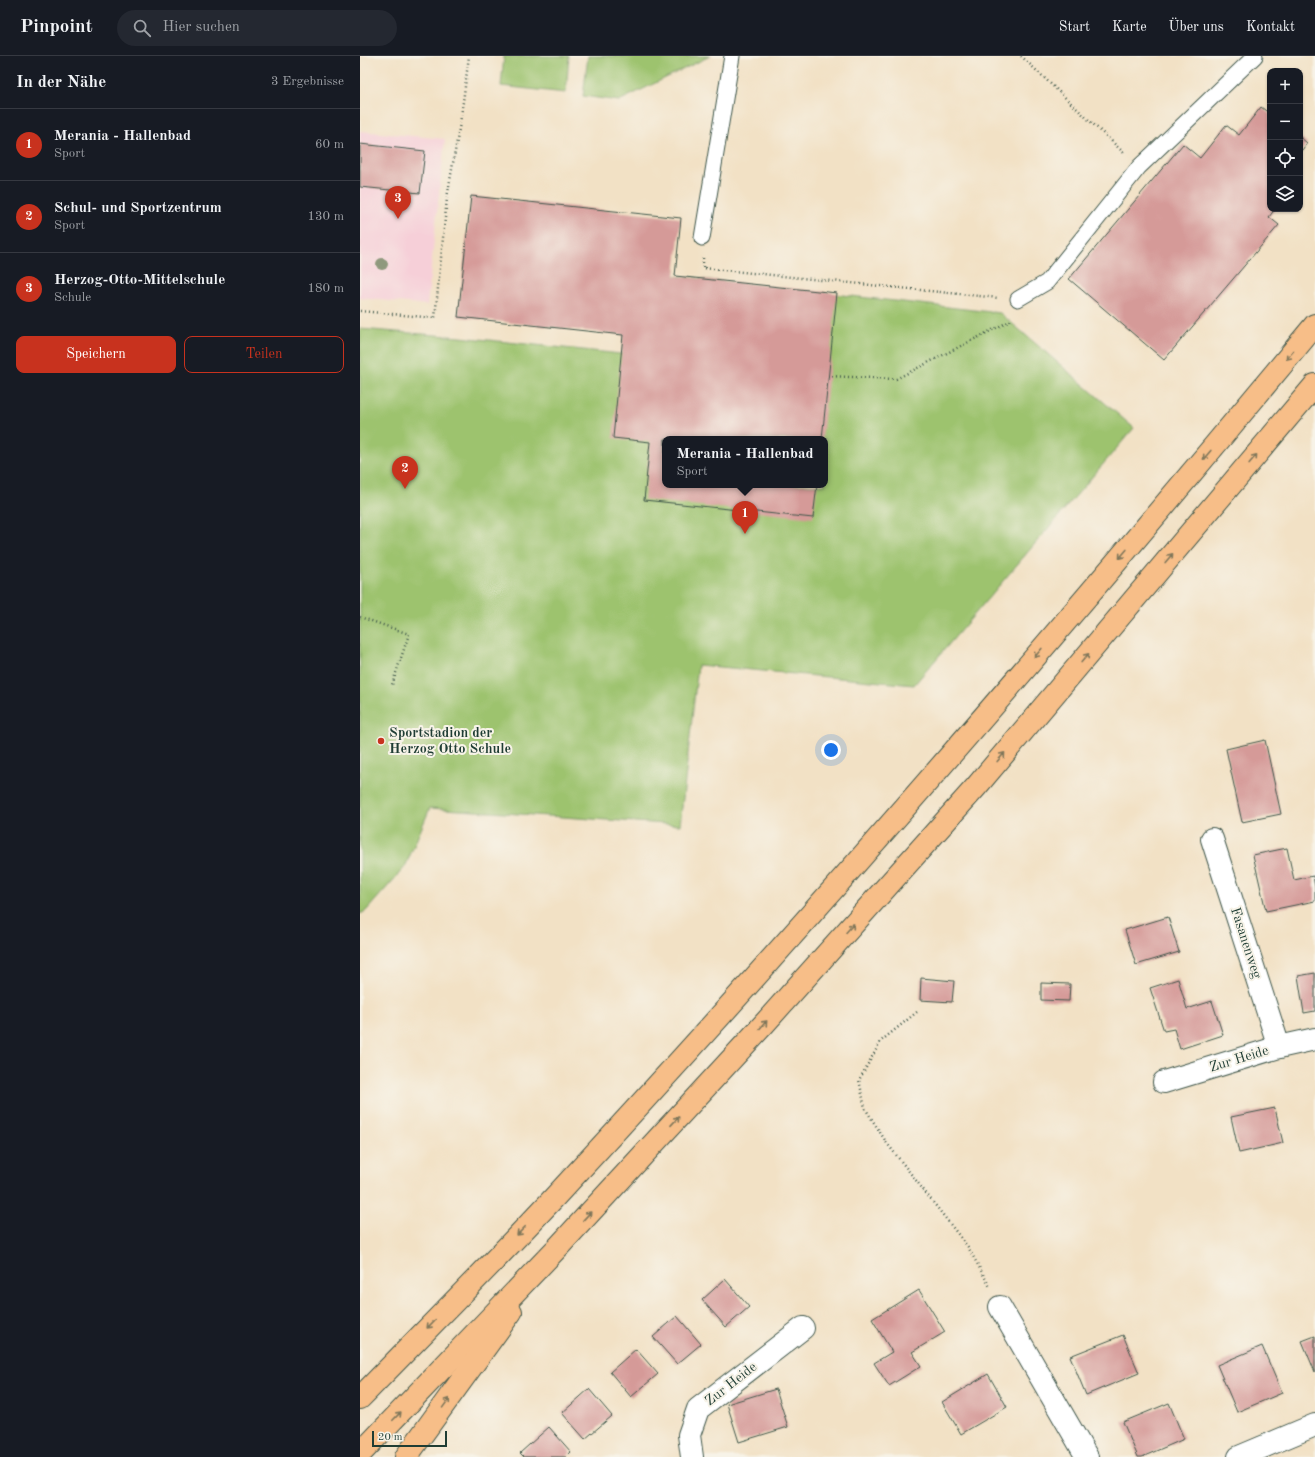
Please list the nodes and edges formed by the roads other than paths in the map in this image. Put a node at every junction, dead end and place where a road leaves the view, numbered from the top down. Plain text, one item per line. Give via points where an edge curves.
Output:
1 (732, 56) edge
2 (1255, 56) edge
3 (702, 238) road end
4 (1018, 300) road end
5 (1315, 325) edge
6 (1315, 384) edge
7 (1212, 839) dead end
8 (1315, 1039) edge
9 (1279, 1046) junction
10 (1164, 1082) dead end
11 (560, 1245) junction
12 (1000, 1307) road end
13 (804, 1328) dead end
14 (360, 1398) edge
15 (1315, 1425) edge
16 (360, 1454) edge
17 (406, 1457) edge
18 (692, 1457) edge
19 (1087, 1457) edge
20 (1239, 1457) edge

1 - 3 lane
2 - 4 lane via 1139,167 1047,282
5 -> 14 highway via 946,760 757,975 548,1203
11 -> 6 highway via 764,1024 976,786
7 - 9 street, Fasanenweg
8 - 9 street, Zur Heide
9 - 10 street, Zur Heide
16 -> 11 highway
17 -> 11 highway
12 - 19 street
13 - 18 street, Zur Heide via 698,1410 689,1436
15 - 20 street

